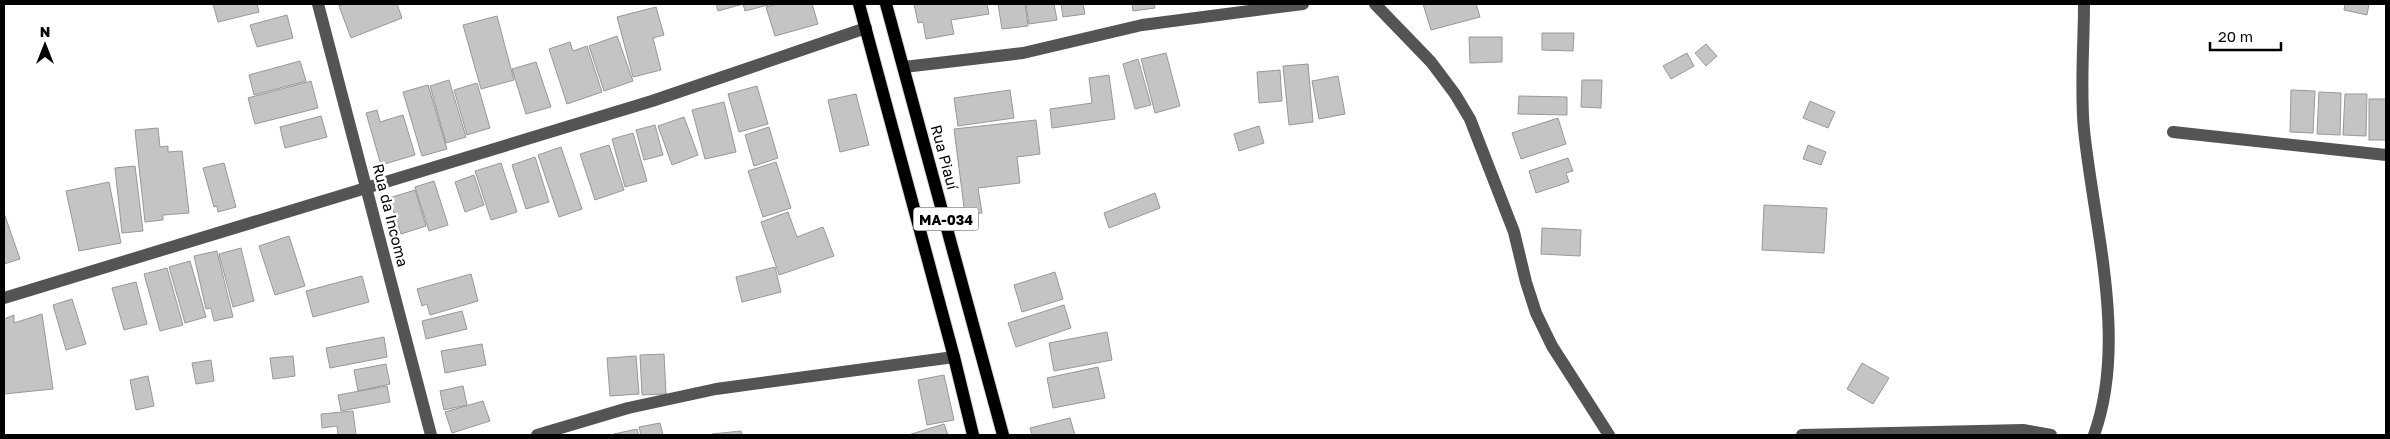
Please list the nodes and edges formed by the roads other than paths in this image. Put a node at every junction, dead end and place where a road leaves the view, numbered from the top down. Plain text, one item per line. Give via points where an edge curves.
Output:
1 (318, 4) edge
2 (859, 4) edge
3 (886, 4) edge
4 (1303, 4) edge
5 (1375, 4) edge
6 (2084, 4) edge
7 (866, 28) junction
8 (904, 67) junction
9 (2173, 132) dead end
10 (2386, 155) edge
11 (368, 187) junction
12 (4, 298) edge
13 (954, 357) junction
14 (1899, 433) edge
15 (1941, 433) edge
16 (432, 435) edge
17 (537, 435) edge
18 (973, 435) edge
19 (1003, 435) edge
20 (1609, 435) edge
21 (1802, 435) edge
22 (2051, 435) edge
23 (2094, 435) edge

1 - 11 street, Rua da Incoma
2 - 7 main road, MA-034
3 - 8 main road, Rua Piauí / MA-034
4 - 8 street via 1142,25 1023,53
5 - 20 street via 1431,62 1470,119 1514,232 1536,313 1552,346
6 - 23 street via 2084,128 2107,292 2108,375 2106,396
7 - 11 street via 652,102
7 - 13 main road, MA-034
8 - 19 main road, Rua Piauí / MA-034
9 - 10 street
11 - 12 street
11 - 16 street, Rua da Incoma
13 - 17 street via 716,389 628,408
13 - 18 main road, MA-034
14 - 15 street
14 - 21 street
15 - 22 street via 2023,430

